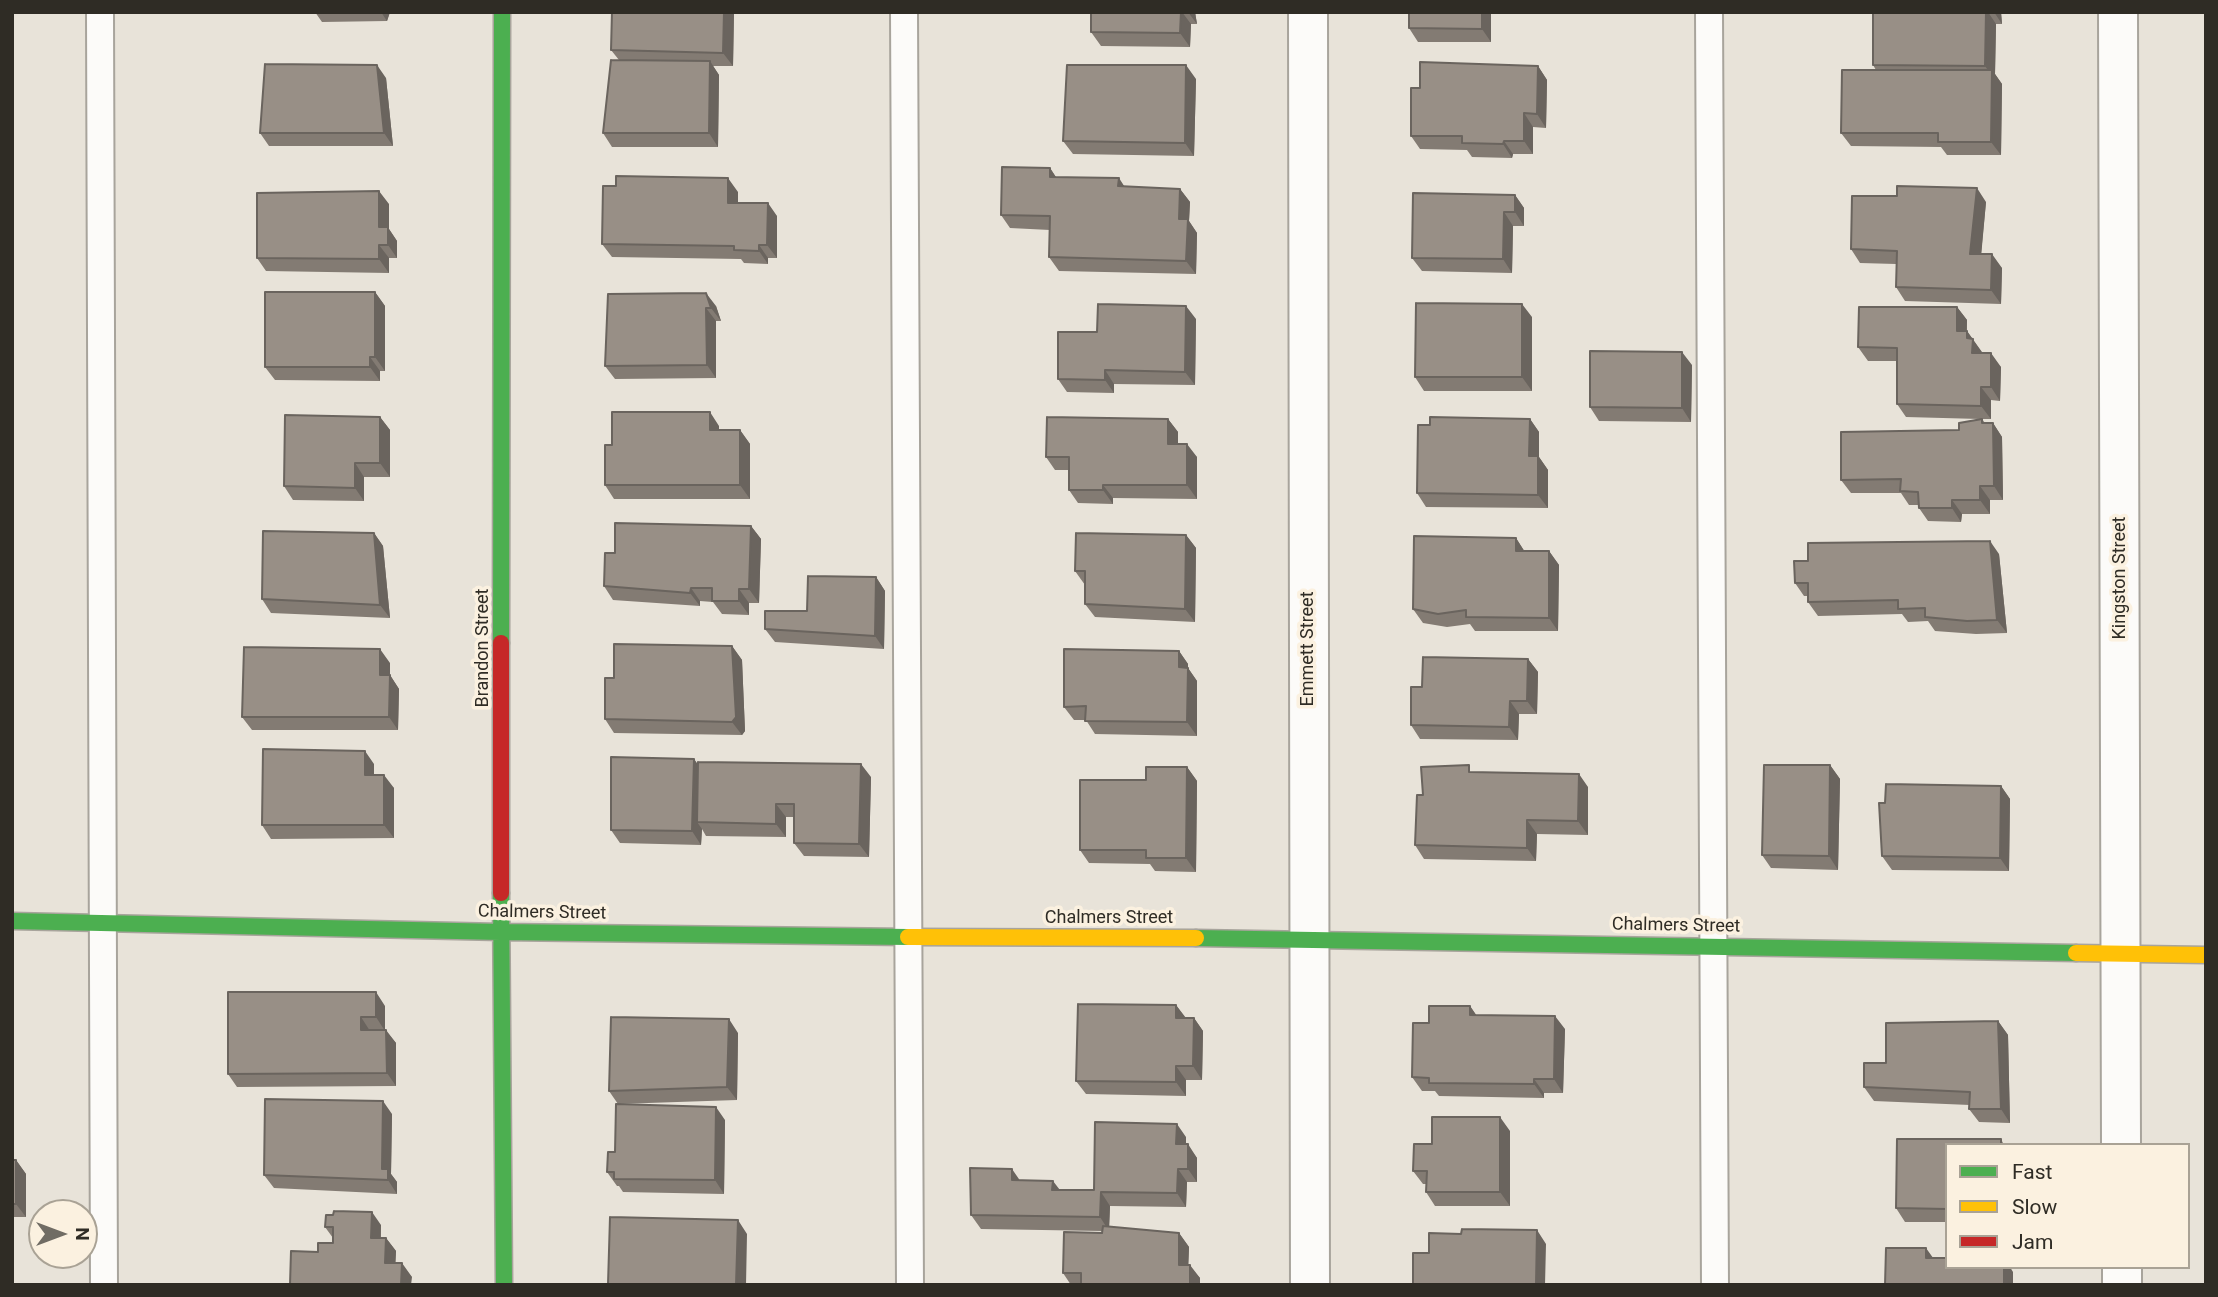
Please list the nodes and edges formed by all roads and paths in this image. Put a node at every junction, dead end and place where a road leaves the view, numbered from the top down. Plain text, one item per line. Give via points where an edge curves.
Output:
1 (100, 12) edge
2 (502, 12) edge
3 (904, 12) edge
4 (1308, 12) edge
5 (1709, 12) edge
6 (2118, 12) edge
7 (12, 921) edge
8 (104, 923) junction
9 (501, 932) junction
10 (909, 937) junction
11 (1308, 938) junction
12 (1714, 945) junction
13 (2121, 953) junction
14 (2206, 955) edge
15 (2122, 1143) edge
16 (104, 1285) edge
17 (504, 1285) edge
18 (910, 1285) edge
19 (1310, 1285) edge
20 (1715, 1285) edge

1 - 8 lane
2 - 9 street, Brandon Street
3 - 10 lane
4 - 11 street, Emmett Street
5 - 12 lane
6 - 13 street, Kingston Street
7 - 8 street, Chalmers Street
8 - 9 street, Chalmers Street
8 - 16 lane
9 - 10 street, Chalmers Street
9 - 17 street, Brandon Street
10 - 11 street, Chalmers Street
10 - 18 lane
11 - 12 street, Chalmers Street
11 - 19 street, Emmett Street
12 - 13 street, Chalmers Street
12 - 20 lane
13 - 14 street, Chalmers Street
13 - 15 street, Kingston Street

